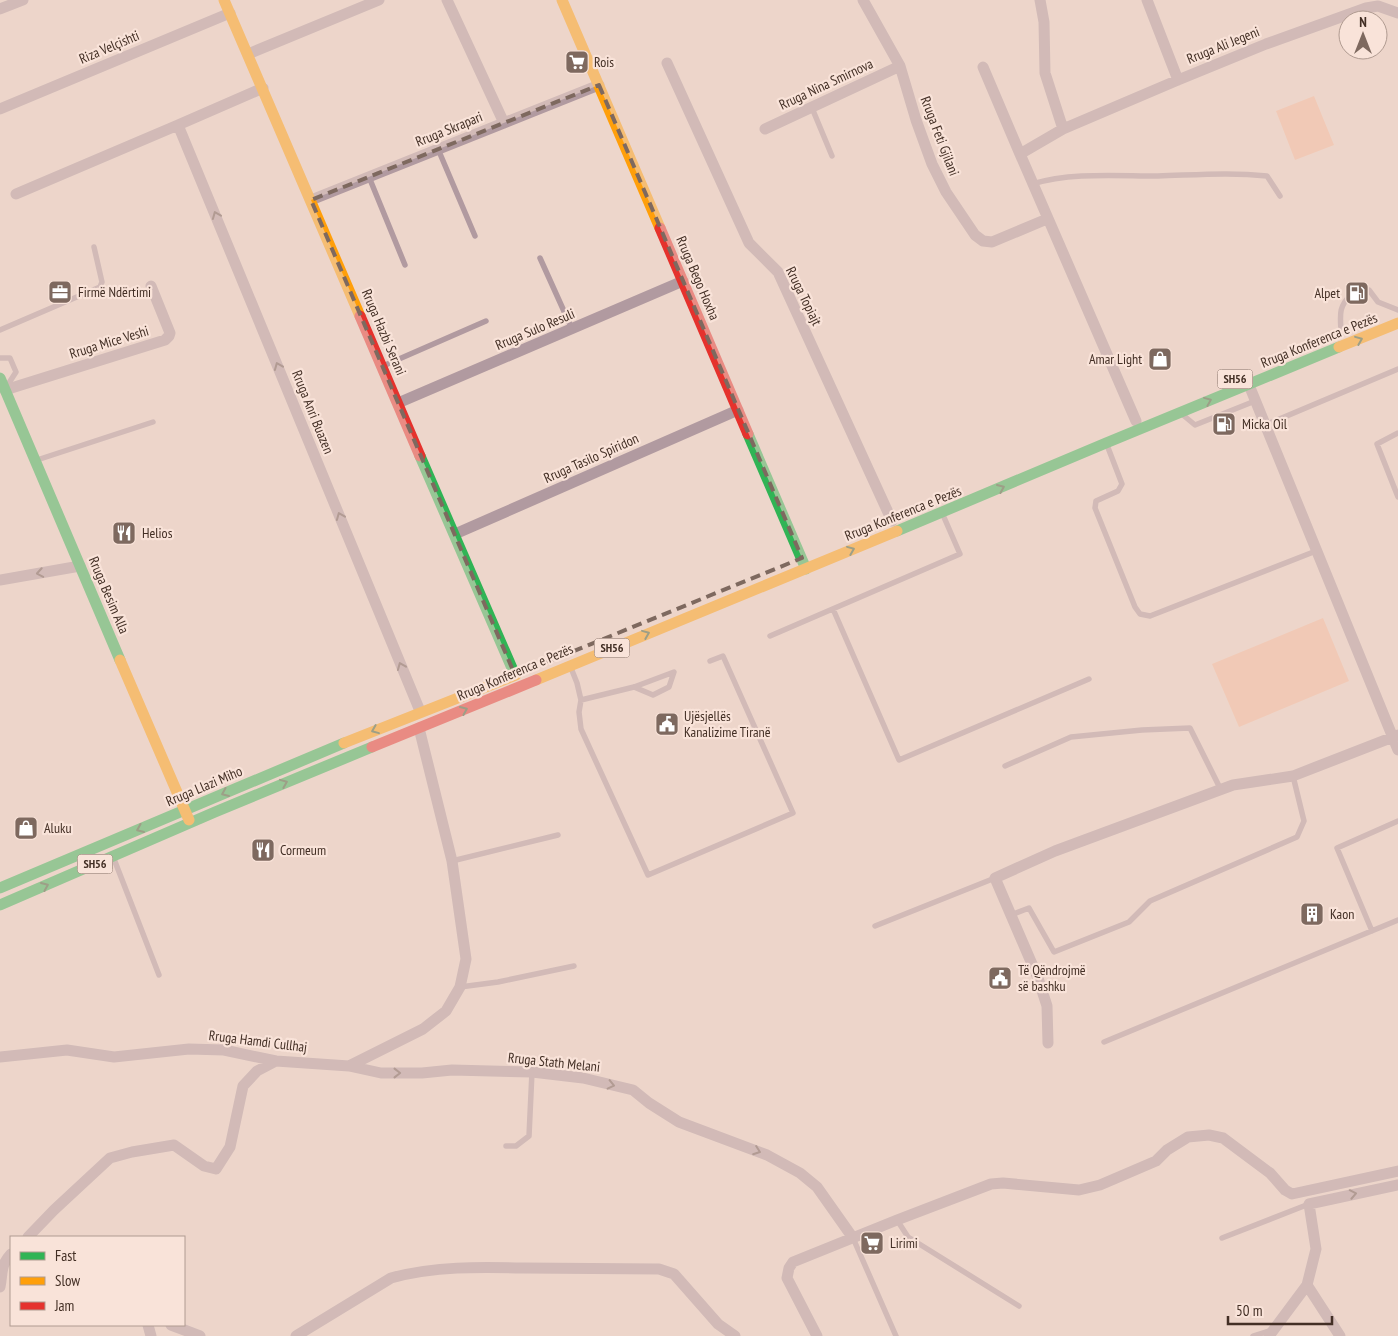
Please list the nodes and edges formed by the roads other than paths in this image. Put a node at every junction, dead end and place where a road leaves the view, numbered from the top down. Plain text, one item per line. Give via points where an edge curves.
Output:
1 (23, 0) edge
2 (224, 0) edge
3 (379, 0) edge
4 (446, 0) edge
5 (562, 0) edge
6 (863, 0) edge
7 (1040, 0) edge
8 (1148, 0) edge
9 (0, 9) edge
10 (230, 13) junction
11 (1398, 13) edge
12 (248, 54) junction
13 (667, 63) dead end
14 (900, 66) junction
15 (983, 67) dead end
16 (1178, 80) junction
17 (599, 85) junction
18 (263, 88) junction
19 (812, 108) junction
20 (0, 109) edge
21 (504, 123) junction
22 (178, 125) junction
23 (765, 129) dead end
24 (1063, 129) junction
25 (438, 149) junction
26 (1020, 154) junction
27 (832, 156) dead end
28 (369, 177) junction
29 (1032, 184) junction
30 (16, 194) dead end
31 (1280, 196) dead end
32 (311, 200) junction
33 (1047, 219) junction
34 (475, 236) dead end
35 (94, 247) dead end
36 (540, 258) dead end
37 (405, 265) dead end
38 (683, 281) junction
39 (151, 286) dead end
40 (1364, 290) dead end
41 (1350, 296) dead end
42 (1398, 311) edge
43 (486, 321) dead end
44 (1398, 323) edge
45 (572, 329) junction
46 (0, 330) edge
47 (1341, 335) junction
48 (0, 358) edge
49 (382, 366) junction
50 (1398, 368) edge
51 (0, 378) edge
52 (1249, 384) junction
53 (5, 390) junction
54 (1255, 401) junction
55 (398, 404) junction
56 (738, 410) junction
57 (1179, 412) junction
58 (1136, 421) junction
59 (153, 422) dead end
60 (1265, 424) junction
61 (1398, 433) edge
62 (1106, 443) junction
63 (35, 461) junction
64 (1398, 497) edge
65 (942, 513) junction
66 (892, 521) junction
67 (455, 534) junction
68 (1316, 551) junction
69 (804, 563) junction
70 (80, 566) junction
71 (0, 580) edge
72 (706, 597) dead end
73 (834, 608) junction
74 (770, 636) dead end
75 (710, 662) dead end
76 (570, 665) junction
77 (520, 673) joint
78 (1089, 679) dead end
79 (634, 687) junction
80 (581, 700) junction
81 (420, 711) junction
82 (419, 728) junction
83 (1395, 736) edge
84 (1398, 750) edge
85 (1005, 766) dead end
86 (1293, 776) junction
87 (1221, 790) junction
88 (185, 810) junction
89 (190, 822) junction
90 (1398, 822) edge
91 (558, 835) dead end
92 (108, 843) junction
93 (113, 856) junction
94 (452, 861) junction
95 (995, 878) junction
96 (0, 886) edge
97 (0, 905) edge
98 (1010, 915) junction
99 (1398, 920) edge
100 (875, 926) dead end
101 (1372, 931) junction
102 (574, 966) dead end
103 (159, 975) dead end
104 (460, 988) junction
105 (1104, 1042) dead end
106 (1048, 1043) dead end
107 (0, 1057) edge
108 (276, 1061) junction
109 (349, 1066) junction
110 (532, 1072) junction
111 (506, 1146) dead end
112 (1398, 1171) edge
113 (1398, 1186) edge
114 (1309, 1204) junction
115 (897, 1220) junction
116 (29, 1236) edge
117 (853, 1238) junction
118 (1222, 1238) dead end
119 (10, 1255) edge
120 (1307, 1284) junction
121 (0, 1287) edge
122 (1019, 1306) dead end
123 (174, 1326) edge
124 (1271, 1333) edge
125 (200, 1336) edge
126 (296, 1336) edge
127 (735, 1336) edge
128 (817, 1336) edge
129 (896, 1336) edge
130 (1252, 1336) edge
131 (1340, 1336) edge

1 - 9 street
2 - 10 main road, Rruga Hazbi Serani
3 - 12 street
4 - 21 street
5 - 17 main road, Rruga Bego Hoxha
6 - 14 street, Rruga Feti Gjilani
7 - 24 street via 1044,22 1044,73
8 - 16 street
10 - 12 main road, Rruga Hazbi Serani
10 - 20 street, Riza Velçishti
11 - 16 street, Rruga Ali Jegeni via 1378,6 1366,8
12 - 18 main road, Rruga Hazbi Serani
13 - 66 street, Rruga Topiajt via 749,243 778,272
14 - 19 street, Rruga Nina Smirnova
14 - 33 street, Rruga Feti Gjilani via 932,164 946,192 975,235 983,241 992,242
15 - 26 street
16 - 24 street, Rruga Ali Jegeni
17 - 21 street, Rruga Skrapari
17 - 38 main road, Rruga Bego Hoxha
18 - 22 street
18 - 32 main road, Rruga Hazbi Serani
19 - 23 street, Rruga Nina Smirnova
19 - 27 lane
21 - 25 street, Rruga Skrapari
22 - 30 street
81 -> 22 street, Rruga Anri Buazen
24 - 26 street, Rruga Ali Jegeni
25 - 28 street, Rruga Skrapari
25 - 34 lane
26 - 29 street
28 - 32 street, Rruga Skrapari
28 - 37 lane
29 - 31 lane via 1061,177 1237,173 1267,176
29 - 33 street
32 - 49 main road, Rruga Hazbi Serani
33 - 58 street
35 - 46 lane via 102,282 100,287
36 - 45 lane
38 - 45 street, Rruga Sulo Resuli
38 - 56 main road, Rruga Bego Hoxha
39 - 53 street, Rruga Mice Veshi via 170,333 165,340
40 - 42 lane via 1369,290 1378,302
41 - 47 lane via 1340,308
42 - 47 main road, Rruga Konferenca e Pezës / SH56
43 - 49 lane
52 -> 44 main road, Rruga Konferenca e Pezës / SH56
45 - 55 street, Rruga Sulo Resuli
47 - 58 main road, Rruga Konferenca e Pezës / SH56
48 - 53 lane via 10,358 16,372
49 - 55 main road, Rruga Hazbi Serani
50 - 60 lane
51 - 53 main road, Rruga Besim Alla
52 - 54 street
57 -> 52 main road, Rruga Konferenca e Pezës / SH56
53 - 63 main road, Rruga Besim Alla
54 - 57 lane via 1196,425
54 - 60 street
55 - 67 main road, Rruga Hazbi Serani
56 - 67 street, Rruga Tasilo Spiridon
56 - 69 main road, Rruga Bego Hoxha
57 - 62 main road, Rruga Konferenca e Pezës / SH56
58 - 66 main road, Rruga Konferenca e Pezës / SH56
59 - 63 lane
60 - 68 street
61 - 64 lane via 1376,444
65 -> 62 main road, Rruga Konferenca e Pezës / SH56
62 - 68 lane via 1122,484 1118,491 1096,501 1095,508 1140,614 1150,616
63 - 70 main road, Rruga Besim Alla
69 -> 65 main road, Rruga Konferenca e Pezës / SH56
65 - 73 lane via 960,554
66 - 69 main road, Rruga Konferenca e Pezës / SH56
67 - 77 main road, Rruga Hazbi Serani
68 - 83 street
69 - 72 main road, Rruga Konferenca e Pezës / SH56
76 -> 69 main road, Rruga Konferenca e Pezës / SH56
70 -> 71 street
70 - 88 main road, Rruga Besim Alla
73 - 74 lane
73 - 78 lane via 899,760
75 - 80 lane via 724,656 793,813 648,875 581,730
76 - 80 lane
82 -> 76 main road, Rruga Konferenca e Pezës / SH56
77 - 81 main road, Rruga Konferenca e Pezës / SH56
79 - 79 lane via 642,684 674,672 670,687 653,695
79 - 80 lane
81 -> 88 main road, Rruga Llazi Miho / SH56
89 -> 82 main road, Rruga Llazi Miho / SH56
82 - 94 street
83 - 84 street
83 - 86 street
85 - 87 lane via 1071,737 1190,728
86 - 87 street via 1233,785
86 - 98 lane via 1304,821 1297,837 1150,900 1128,922 1054,952 1029,908
87 - 95 street via 1055,851
88 - 89 main road, Rruga Besim Alla
88 -> 92 main road, Rruga Llazi Miho / SH56
89 - 93 main road, Rruga Llazi Miho / SH56
90 - 101 lane via 1337,848
91 - 94 lane
92 - 93 lane
92 - 96 main road, Rruga Llazi Miho / SH56
97 -> 93 main road, Rruga Llazi Miho / SH56
93 - 103 lane
94 - 104 street via 466,958
95 - 98 street
95 - 100 lane
98 - 106 street via 1047,1006
99 - 101 lane
101 - 105 lane
102 - 104 lane
104 - 109 street via 446,1012 423,1029
107 - 108 street, Rruga Hamdi Cullhaj via 67,1050 114,1057 189,1049 224,1050
108 - 109 street, Rruga Hamdi Cullhaj
108 - 116 street via 257,1071 243,1086 230,1146 216,1169 204,1166 174,1145 110,1158
109 -> 110 street, Rruga Stath Melani via 381,1074 452,1070
110 - 111 lane via 529,1136 516,1146
110 -> 117 street, Rruga Stath Melani via 583,1078 633,1090 679,1122 766,1155 800,1173 816,1187
112 - 115 street via 1292,1194 1223,1138 1209,1135 1188,1137 1156,1161 1100,1185 1078,1190 991,1184
114 -> 113 street
114 - 118 lane
114 - 120 street via 1316,1249
115 - 117 street
115 - 122 lane via 908,1237
117 - 128 street via 793,1262 789,1268 788,1278
117 - 129 lane
119 - 121 street via 2,1267
120 - 124 street
120 - 131 street
123 - 125 street
124 - 130 lane
126 - 127 street via 391,1278 447,1267 487,1267 659,1269 674,1274 718,1324

